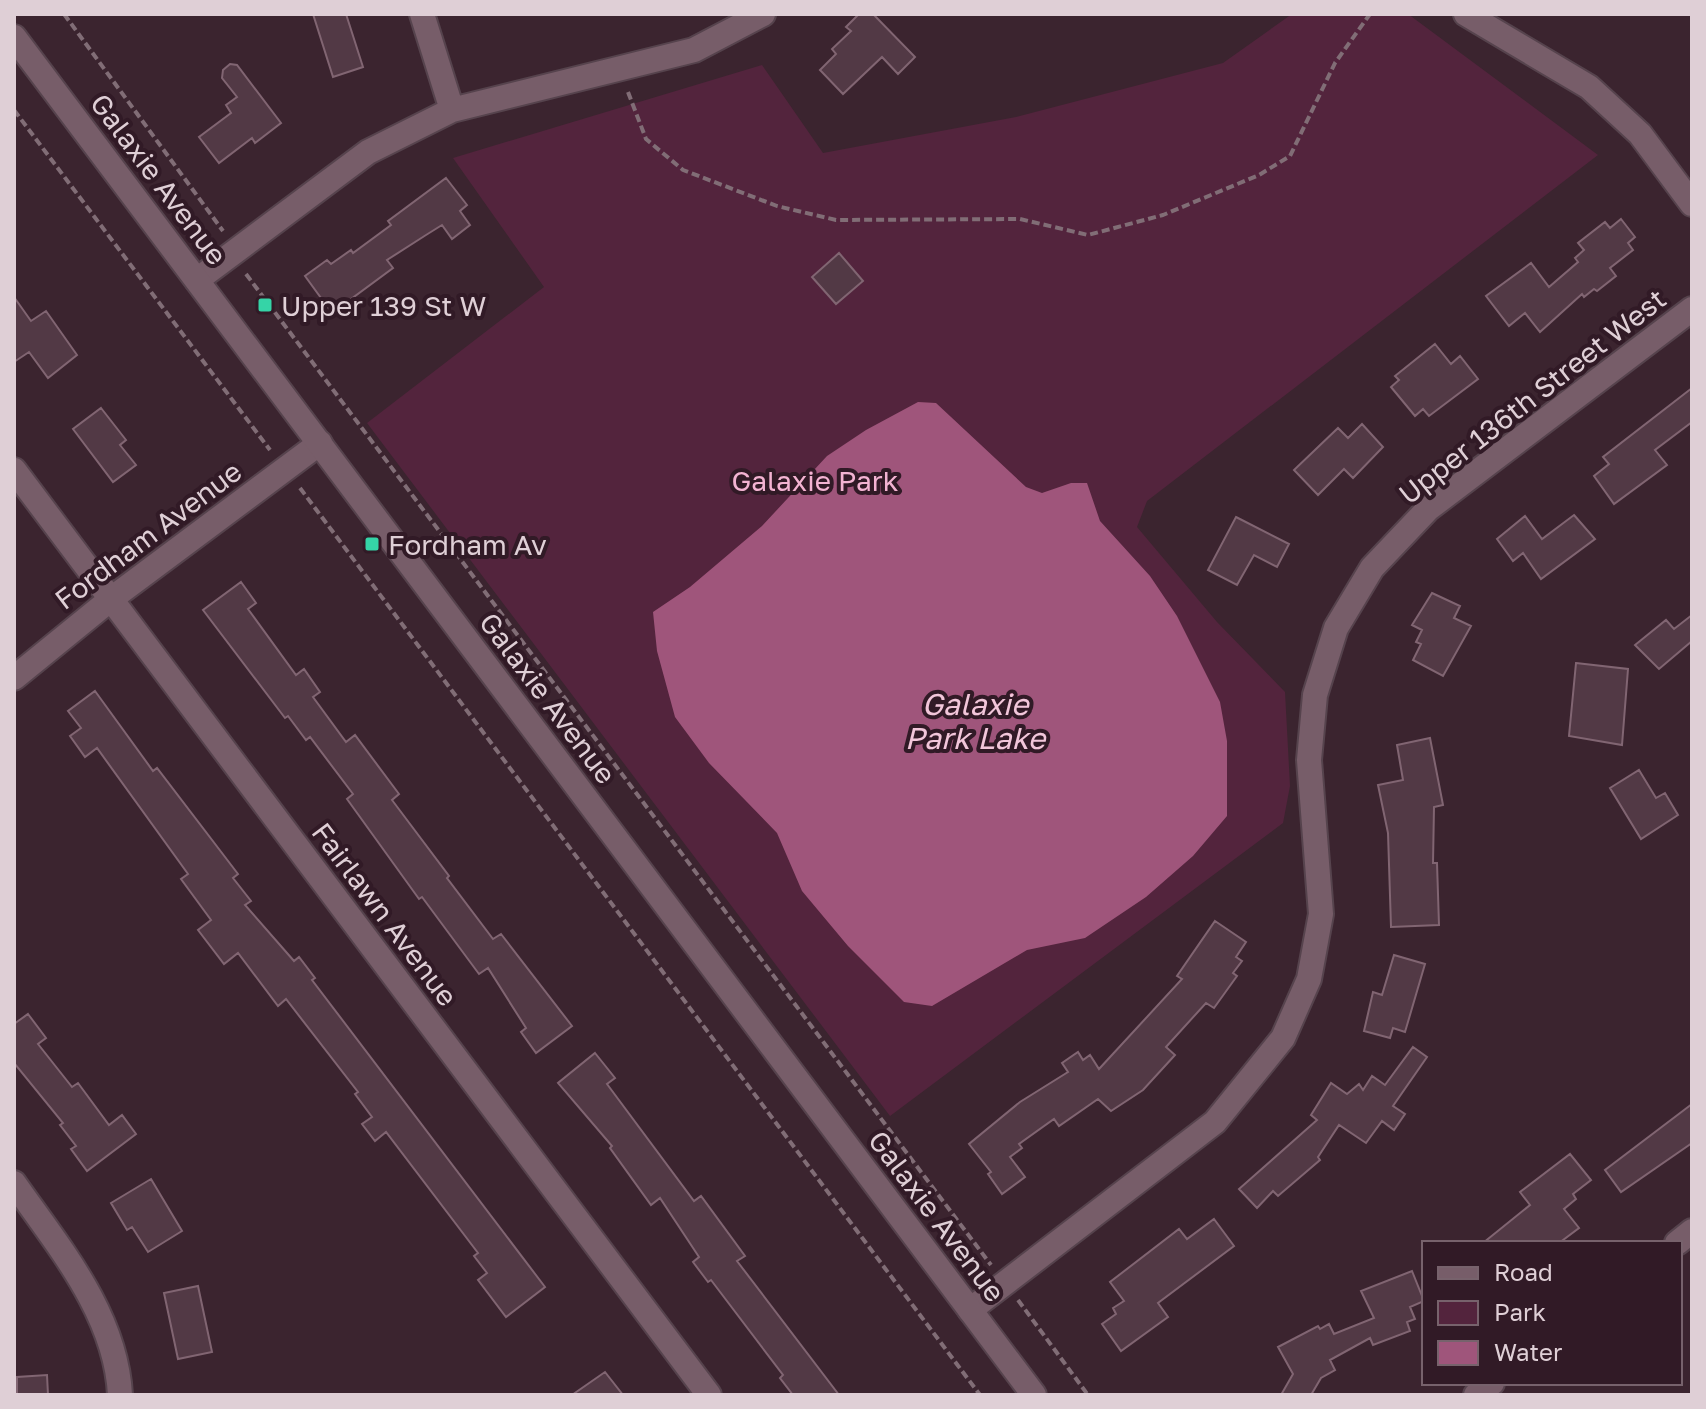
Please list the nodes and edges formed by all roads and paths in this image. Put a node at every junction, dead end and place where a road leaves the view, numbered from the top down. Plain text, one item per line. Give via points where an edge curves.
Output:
1 (64, 14) edge
2 (422, 14) edge
3 (763, 14) edge
4 (1370, 14) edge
5 (1466, 14) edge
6 (14, 37) edge
7 (628, 92) dead end
8 (14, 110) edge
9 (452, 110) junction
10 (1692, 204) edge
11 (234, 253) junction
12 (197, 280) junction
13 (1692, 309) edge
14 (320, 443) junction
15 (285, 469) junction
16 (14, 470) edge
17 (111, 599) junction
18 (14, 678) edge
19 (14, 1183) edge
20 (1005, 1283) junction
21 (970, 1310) junction
22 (120, 1395) edge
23 (709, 1395) edge
24 (980, 1395) edge
25 (1034, 1395) edge
26 (1088, 1395) edge

1 - 11 path via 218,221
2 - 9 street
3 - 9 street via 694,50
4 - 7 path via 1335,63 1290,156 1259,175 1163,215 1088,235 1020,219 836,220 777,206 683,170 646,139
5 - 10 street via 1589,87 1640,134
6 - 12 street, Galaxie Avenue
8 - 15 path
9 - 11 street via 368,152
11 - 12 street
11 - 20 path
12 - 14 street, Galaxie Avenue
13 - 20 street, Upper 136th Street West via 1428,509 1372,568 1336,628 1315,695 1309,760 1321,914 1309,979 1283,1038 1215,1122
14 - 15 street, Fordham Avenue
14 - 21 street, Galaxie Avenue
15 - 17 street, Fordham Avenue
15 - 24 path
16 - 17 street, Fairlawn Avenue
17 - 18 street, Fordham Avenue
17 - 23 street, Fairlawn Avenue
19 - 22 street via 79,1275 105,1330
20 - 21 street, Upper 136th Street West
20 - 26 path
21 - 25 street, Galaxie Avenue

